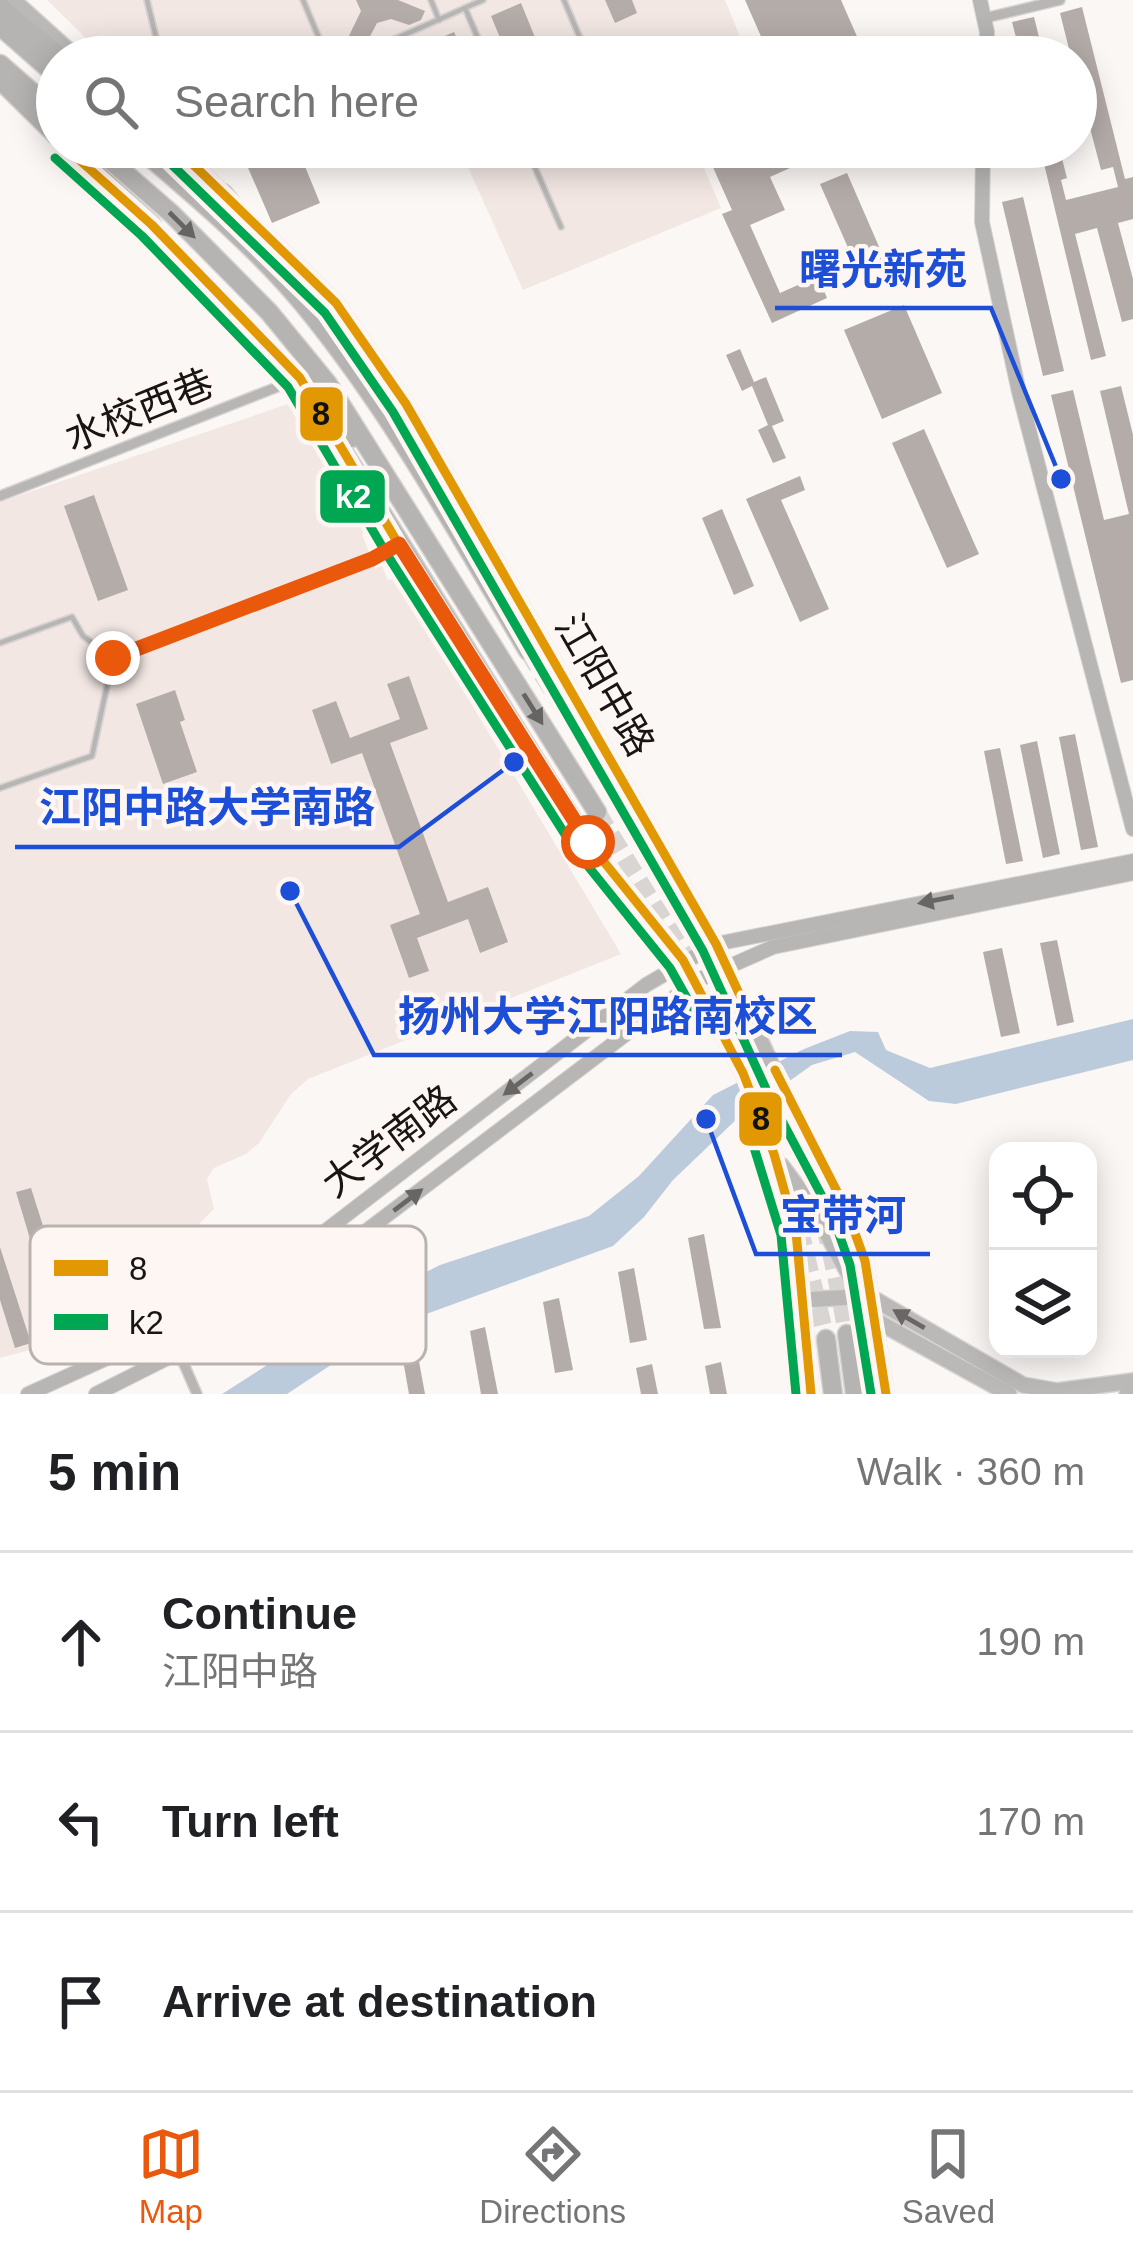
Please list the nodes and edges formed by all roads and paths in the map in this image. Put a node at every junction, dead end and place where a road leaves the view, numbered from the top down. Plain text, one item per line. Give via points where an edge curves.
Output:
1 (13, 0) edge
2 (146, 0) edge
3 (303, 0) edge
4 (430, 0) edge
5 (483, 0) edge
6 (564, 0) edge
7 (980, 0) edge
8 (1060, 0) edge
9 (0, 7) edge
10 (465, 8) junction
11 (985, 18) junction
12 (440, 20) junction
13 (0, 26) edge
14 (53, 36) edge
15 (154, 36) edge
16 (318, 36) edge
17 (403, 36) edge
18 (477, 36) edge
19 (579, 36) edge
20 (985, 36) edge
21 (36, 37) edge
22 (36, 58) edge
23 (0, 64) edge
24 (0, 80) edge
25 (0, 90) edge
26 (36, 96) edge
27 (36, 117) edge
28 (36, 120) edge
29 (89, 168) edge
30 (119, 168) edge
31 (162, 168) edge
32 (197, 168) edge
33 (535, 168) edge
34 (983, 168) edge
35 (223, 193) junction
36 (152, 224) joint
37 (561, 226) dead end
38 (300, 378) junction
39 (405, 446) junction
40 (0, 496) edge
41 (399, 544) junction
42 (492, 642) junction
43 (0, 644) edge
44 (528, 651) tunnel mouth
45 (113, 658) junction
46 (0, 788) edge
47 (597, 812) tunnel mouth
48 (1133, 829) edge
49 (1133, 861) edge
50 (1133, 873) edge
51 (716, 944) junction
52 (683, 960) junction
53 (725, 967) junction
54 (696, 981) junction
55 (774, 1154) junction
56 (332, 1226) edge
57 (373, 1226) edge
58 (863, 1296) junction
59 (803, 1300) junction
60 (873, 1319) junction
61 (847, 1334) tunnel mouth
62 (826, 1339) tunnel mouth
63 (94, 1364) edge
64 (156, 1364) edge
65 (183, 1364) edge
66 (1133, 1381) edge
67 (28, 1394) edge
68 (96, 1394) edge
69 (197, 1394) edge
70 (811, 1394) edge
71 (833, 1394) edge
72 (855, 1394) edge
73 (886, 1394) edge
74 (1009, 1394) edge

1 - 14 main road
2 - 15 lane
3 - 16 lane
4 - 12 lane
5 - 10 lane
6 - 19 lane
7 - 11 street
8 - 11 street
9 - 21 highway
10 - 12 lane
10 - 18 lane
11 - 20 street
12 - 17 lane
13 - 22 highway
23 - 26 highway
24 - 27 highway
25 - 28 main road
29 - 36 highway
30 -> 42 highway via 253,296 328,383
31 - 39 highway via 303,303
32 - 35 main road, 江阳中路
33 - 37 lane
34 - 48 street via 982,222 1005,327
35 - 39 highway via 379,393
35 - 51 main road, 江阳中路 via 336,303 406,404
36 - 38 main road, 江阳中路
38 - 40 street, 水校西巷
38 - 41 main road, 江阳中路
38 - 42 highway via 354,441
39 - 44 highway
41 - 45 lane
41 - 52 main road, 江阳中路 via 588,842
42 -> 47 highway
43 - 45 lane via 72,617 83,637
45 - 46 lane via 92,755
49 -> 51 street, 大学南路
50 - 53 street, 大学南路 via 773,947
51 - 52 street, 大学南路
51 - 53 main road, 江阳中路
52 - 54 main road, 江阳中路
52 -> 56 street, 大学南路
53 - 54 street, 大学南路
53 - 58 main road, 江阳中路 via 847,1211 865,1261
54 - 55 main road, 江阳中路
57 -> 54 street, 大学南路
55 - 58 main road, 江阳中路
55 - 59 main road, 江阳中路 via 796,1232
58 - 59 main road
58 - 60 main road, 江阳中路
66 -> 58 main road via 1057,1391 1023,1385
59 - 70 main road, 江阳中路
60 - 73 main road, 江阳中路
60 - 74 main road
61 - 72 highway
62 - 71 highway
63 - 67 street, 大学南路
64 - 68 street, 大学南路
65 - 69 street

